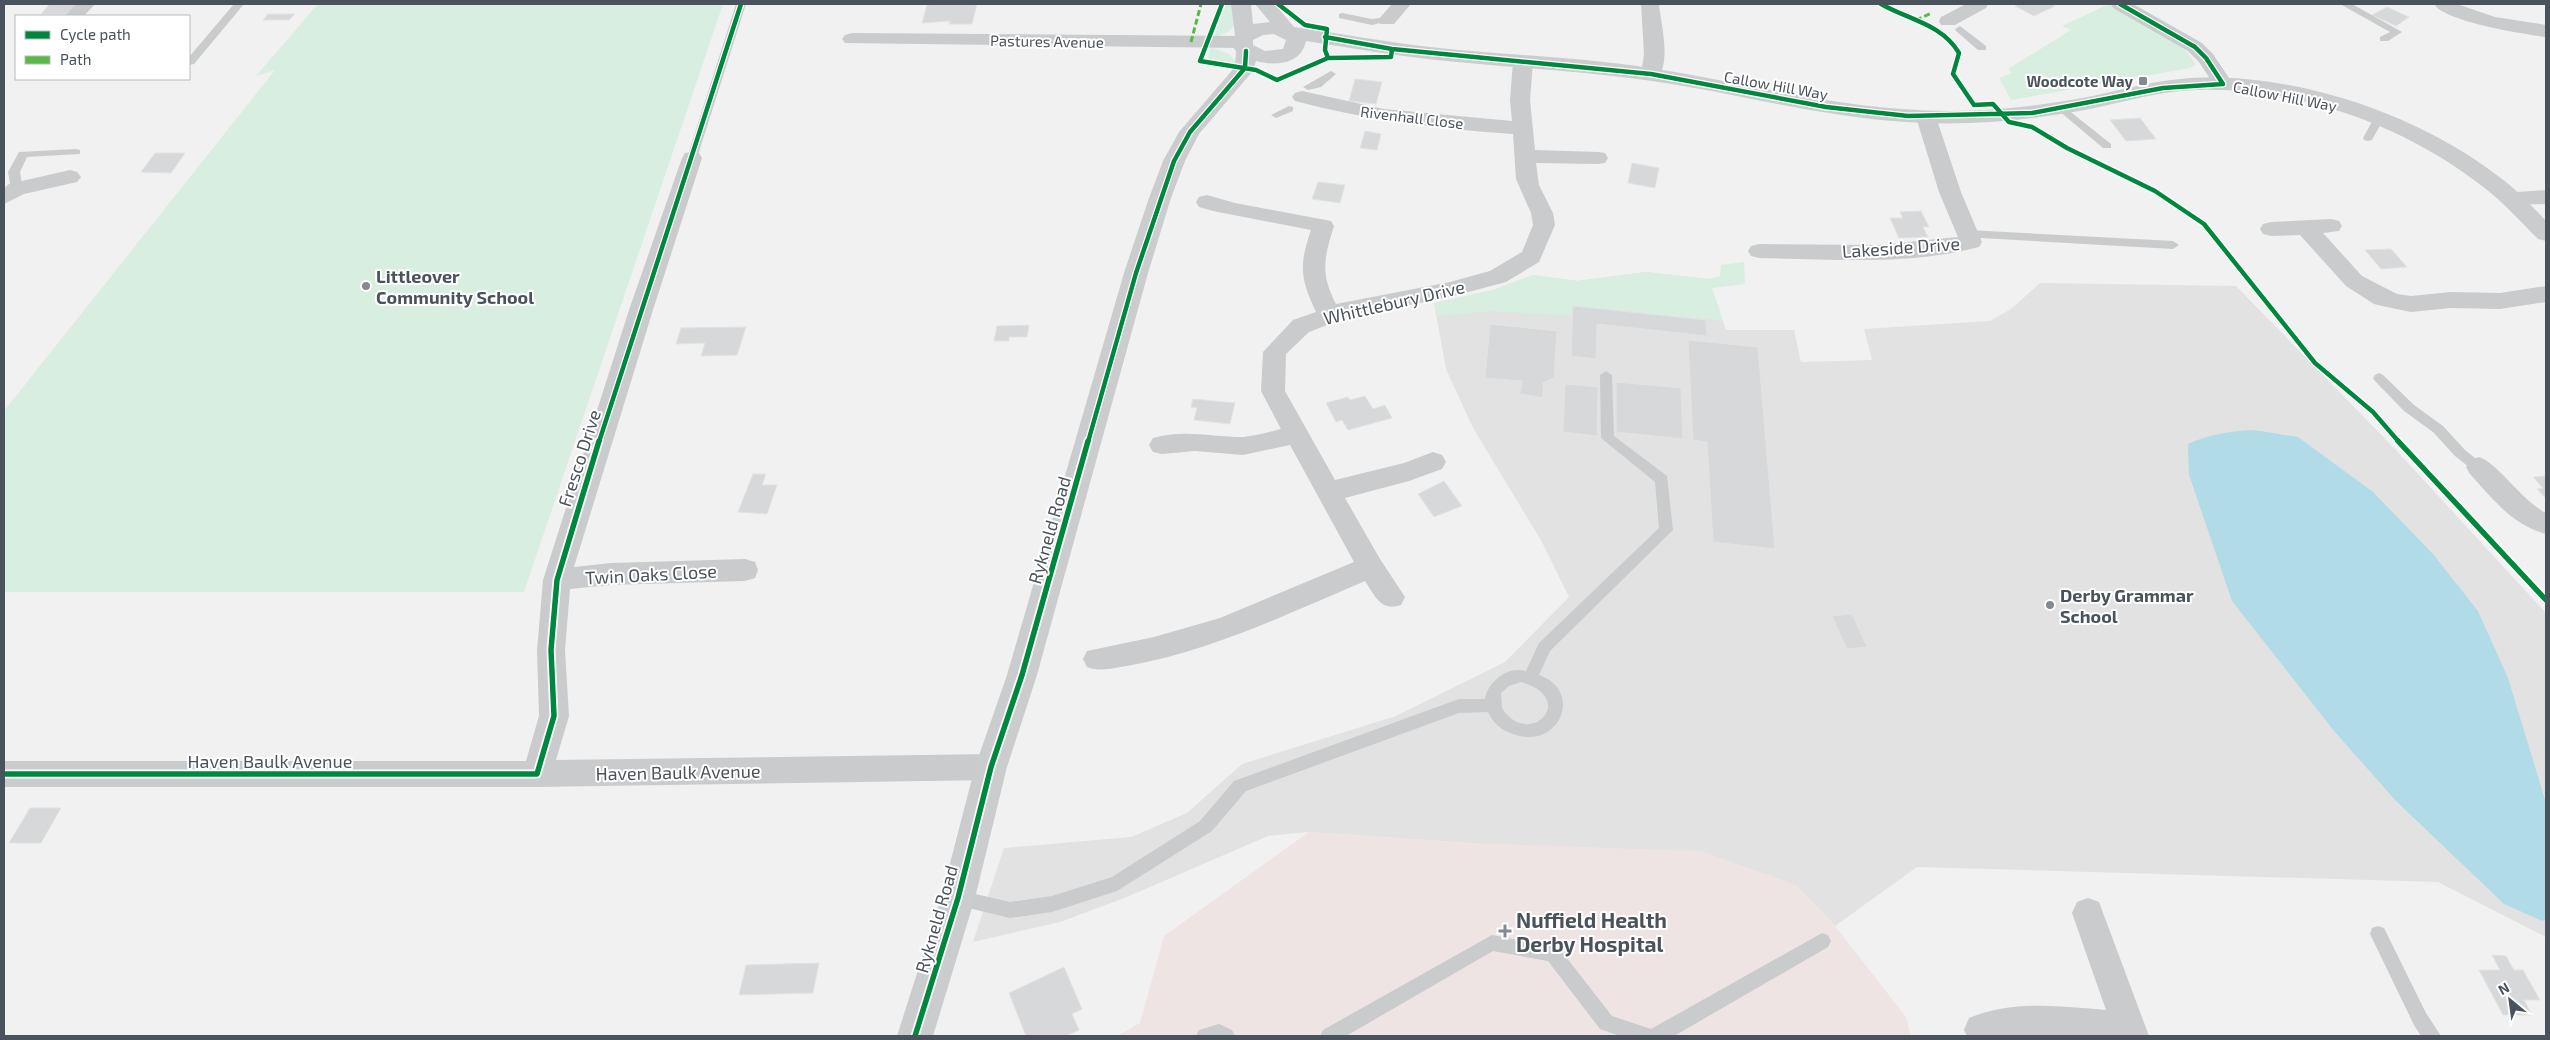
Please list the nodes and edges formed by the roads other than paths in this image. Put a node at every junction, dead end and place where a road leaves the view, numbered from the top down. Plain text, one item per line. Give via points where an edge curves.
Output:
1 (86, 4) edge
2 (240, 4) edge
3 (741, 4) edge
4 (1242, 4) edge
5 (1264, 4) edge
6 (1402, 4) edge
7 (1650, 4) edge
8 (1980, 4) edge
9 (2120, 4) edge
10 (2345, 4) edge
11 (2443, 4) edge
12 (75, 15) edge
13 (1342, 16) dead end
14 (1387, 20) joint
15 (1947, 21) joint
16 (2546, 31) edge
17 (1288, 32) junction
18 (852, 39) dead end
19 (2384, 39) dead end
20 (1244, 43) junction
21 (1982, 48) dead end
22 (1392, 49) junction
23 (1287, 55) junction
24 (190, 62) dead end
25 (1524, 62) junction
26 (1331, 74) dead end
27 (1651, 74) junction
28 (2223, 84) junction
29 (1294, 102) joint
30 (2062, 108) junction
31 (1926, 117) junction
32 (1523, 128) junction
33 (1190, 132) junction
34 (2106, 146) dead end
35 (76, 152) dead end
36 (1524, 156) junction
37 (692, 158) joint
38 (1598, 158) dead end
39 (70, 177) dead end
40 (11, 193) edge
41 (2546, 196) edge
42 (2510, 198) junction
43 (1207, 202) dead end
44 (2331, 226) dead end
45 (2306, 228) junction
46 (2271, 229) dead end
47 (1810, 230) dead end
48 (1968, 234) junction
49 (2546, 234) edge
50 (2173, 245) dead end
51 (1759, 251) dead end
52 (1817, 251) junction
53 (2546, 294) edge
54 (1329, 314) junction
55 (1606, 375) dead end
56 (2379, 378) dead end
57 (1297, 434) junction
58 (1162, 445) dead end
59 (1433, 462) dead end
60 (2479, 467) joint
61 (1329, 492) junction
62 (2538, 528) edge
63 (1370, 567) junction
64 (745, 570) dead end
65 (557, 580) junction
66 (1391, 597) dead end
67 (1097, 659) dead end
68 (1531, 677) junction
69 (1493, 706) junction
70 (991, 768) junction
71 (4, 774) edge
72 (536, 774) junction
73 (958, 898) junction
74 (2088, 913) dead end
75 (2378, 934) dead end
76 (1822, 941) dead end
77 (1981, 1030) dead end
78 (2131, 1032) edge
79 (916, 1036) edge
80 (1205, 1036) edge
81 (1226, 1036) edge
82 (1329, 1036) edge
83 (1646, 1036) edge
84 (1656, 1036) edge
85 (2432, 1036) edge

1 - 12 street
2 - 24 lane
3 - 37 lane
4 - 20 street
5 - 17 street
6 - 14 street
7 - 27 street via 1654,54
8 - 15 street
9 - 28 street via 2195,47
10 - 19 lane via 2397,32
11 - 16 street via 2483,19
13 - 14 lane via 1372,22
15 - 21 lane
17 - 20 street, Callow Hill Way via 1258,28
17 - 22 street, Callow Hill Way
17 - 23 street via 1296,40 1296,45
18 - 20 street, Pastures Avenue
20 - 23 street, Callow Hill Way via 1256,56
20 - 33 street, Rykneld Road via 1244,68
22 - 23 street, Callow Hill Way
22 - 25 street, Callow Hill Way
23 - 33 street, Rykneld Road
25 - 27 street, Callow Hill Way
25 - 32 street, Whittlebury Drive via 1520,100
26 - 29 lane
27 - 31 street, Callow Hill Way via 1826,107
28 - 30 street, Callow Hill Way via 2162,88
28 - 42 street, Callow Hill Way via 2311,98 2373,129 2443,150
29 - 32 street, Rivenhall Close via 1452,124
30 - 31 street, Callow Hill Way via 1980,116
30 - 34 lane
31 - 48 street, Lakeside Drive via 1950,192
32 - 36 street, Whittlebury Drive
33 - 70 street, Rykneld Road via 1174,161 1136,272 1024,665
35 - 40 lane via 23,154 14,172
36 - 38 street
36 - 54 street, Whittlebury Drive via 1530,192 1544,225 1537,249 1529,258 1501,276 1485,281
37 - 65 street, Fresco Drive
39 - 40 street
41 - 42 street
42 - 49 street, Callow Hill Way
43 - 54 street via 1226,209 1299,219 1323,226 1311,273
44 - 45 street
45 - 46 street
45 - 53 street via 2354,282 2382,298 2411,304 2451,300 2500,301
47 - 52 street, Lakeside Drive
48 - 50 lane
48 - 52 street, Lakeside Drive via 1971,242 1918,250
51 - 52 street, Lakeside Drive
54 - 57 street, Whittlebury Drive via 1284,336 1269,363 1272,391
55 - 68 lane via 1608,438 1662,480 1666,530 1544,647
56 - 60 lane
57 - 58 street via 1243,446 1194,442
57 - 61 street, Whittlebury Drive
59 - 61 street
60 - 62 street
61 - 63 street, Whittlebury Drive
63 - 66 street, Whittlebury Drive
63 - 67 street via 1226,628 1154,649
64 - 65 street, Twin Oaks Close via 611,574
65 - 72 street, Fresco Drive via 551,650 554,716
68 - 69 lane via 1504,680 1494,691
68 - 69 lane via 1542,681 1554,693 1558,709 1544,728 1523,731 1511,727 1501,720
69 - 73 lane via 1459,706 1240,786 1206,826 1117,883 1052,904 1010,910
70 - 72 street, Haven Baulk Avenue
70 - 73 street, Rykneld Road
71 - 72 street, Haven Baulk Avenue
73 - 79 street, Rykneld Road
74 - 78 street
75 - 85 lane
76 - 84 lane
77 - 78 street via 2040,1021
80 - 81 lane via 1219,1033
82 - 83 lane via 1492,943 1553,954 1606,1023

